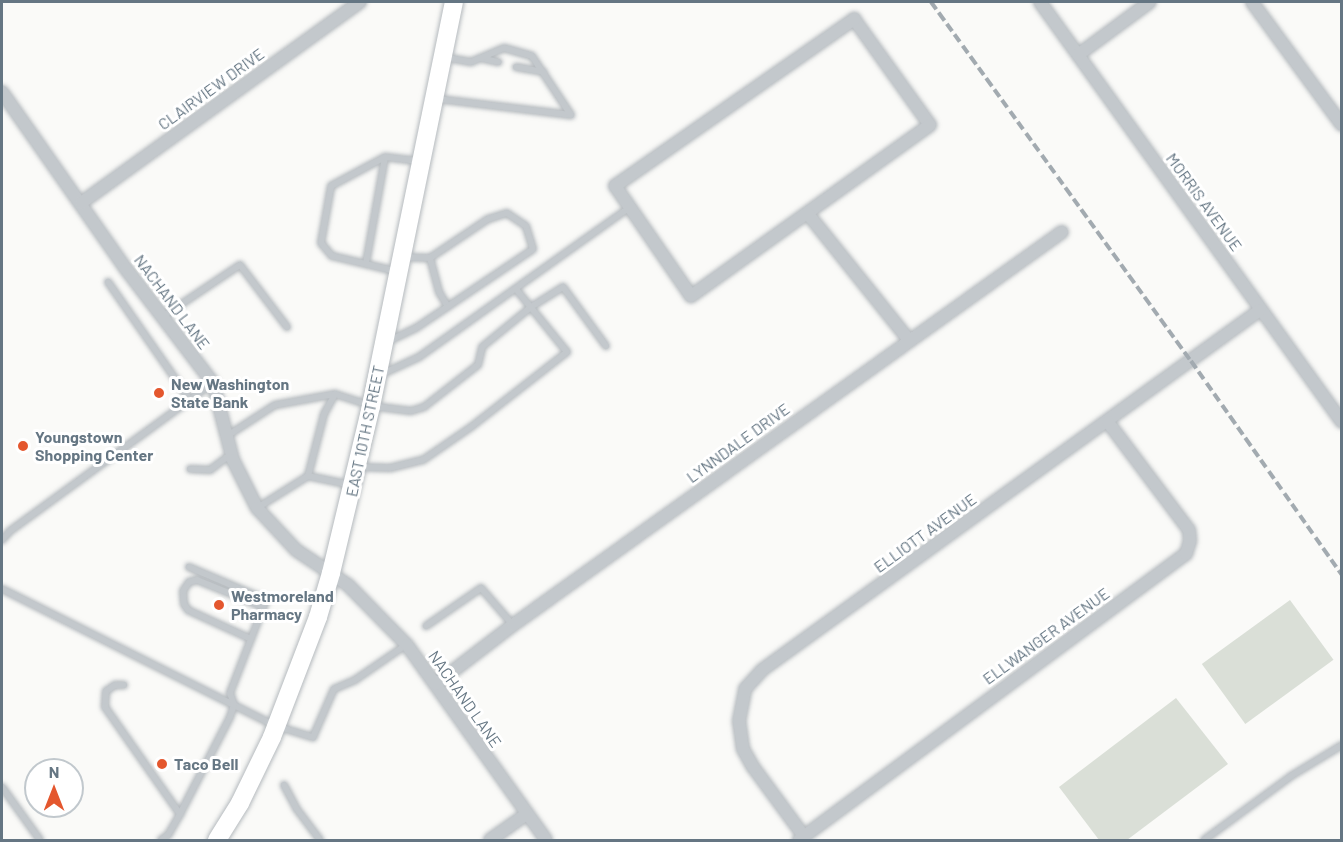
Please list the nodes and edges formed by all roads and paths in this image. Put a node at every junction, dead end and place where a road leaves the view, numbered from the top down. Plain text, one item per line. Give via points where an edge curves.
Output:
1 (360, 2) edge
2 (454, 2) edge
3 (1040, 2) edge
4 (1150, 2) edge
5 (1251, 2) edge
6 (1078, 55) junction
7 (443, 57) junction
8 (481, 58) junction
9 (499, 62) dead end
10 (516, 67) dead end
11 (544, 72) junction
12 (2, 92) edge
13 (434, 98) junction
14 (1341, 125) edge
15 (385, 157) junction
16 (421, 161) junction
17 (81, 203) junction
18 (629, 208) junction
19 (808, 214) junction
20 (1062, 232) dead end
21 (430, 258) junction
22 (366, 263) junction
23 (400, 265) junction
24 (108, 282) dead end
25 (516, 289) junction
26 (448, 307) junction
27 (531, 307) junction
28 (1260, 310) junction
29 (162, 316) junction
30 (287, 327) dead end
31 (909, 340) junction
32 (384, 343) junction
33 (606, 346) dead end
34 (377, 376) junction
35 (213, 383) junction
36 (335, 394) junction
37 (190, 400) junction
38 (371, 406) junction
39 (1108, 422) junction
40 (1341, 422) edge
41 (227, 436) junction
42 (233, 460) junction
43 (190, 469) dead end
44 (355, 476) junction
45 (308, 477) junction
46 (256, 508) junction
47 (2, 540) edge
48 (189, 567) dead end
49 (331, 573) junction
50 (2, 589) edge
51 (263, 607) junction
52 (513, 625) junction
53 (426, 626) dead end
54 (251, 639) junction
55 (407, 645) junction
56 (436, 684) junction
57 (124, 685) dead end
58 (234, 705) junction
59 (276, 726) junction
60 (1341, 745) edge
61 (284, 786) dead end
62 (2, 787) edge
63 (180, 814) junction
64 (525, 814) junction
65 (800, 838) edge
66 (40, 840) edge
67 (161, 840) edge
68 (217, 840) edge
69 (320, 840) edge
70 (490, 840) edge
71 (546, 840) edge
72 (1203, 840) edge

1 - 17 street, CLAIRVIEW DRIVE
2 - 7 main road, EAST 10TH STREET
3 - 6 street, MORRIS AVENUE
4 - 6 street
5 - 14 street
6 - 28 street, MORRIS AVENUE
7 - 8 lane via 471,62
7 - 13 main road, EAST 10TH STREET
8 - 9 lane
8 - 11 lane via 504,48 532,56
10 - 11 lane
11 - 13 lane via 572,115
12 - 17 street, NACHAND LANE
13 - 16 main road, EAST 10TH STREET
15 - 16 lane
15 - 22 lane
15 - 22 lane via 331,186 321,243 332,256
16 - 23 main road, EAST 10TH STREET
17 - 29 street, NACHAND LANE
18 - 19 street via 691,296
18 - 19 street via 615,186 854,19 930,125
18 - 25 lane
19 - 31 street
20 - 31 street, LYNNDALE DRIVE
21 - 23 lane
21 - 26 lane via 439,292
21 - 26 lane via 489,219 507,213 526,226 532,249
22 - 23 lane
23 - 32 main road, EAST 10TH STREET
24 - 37 lane
25 - 27 lane
25 - 34 lane via 419,357
26 - 32 lane
27 - 33 lane via 563,287
27 - 38 lane via 482,347 478,365 424,407 411,411
27 - 44 lane via 567,352 423,460
28 - 39 street, ELLIOTT AVENUE
28 - 40 street, MORRIS AVENUE
29 - 30 lane via 240,265
29 - 35 street, NACHAND LANE
31 - 52 street, LYNNDALE DRIVE
32 - 34 main road, EAST 10TH STREET
34 - 38 main road, EAST 10TH STREET
35 - 37 lane
35 - 41 street, NACHAND LANE
36 - 38 lane
36 - 41 lane via 275,405
36 - 45 lane via 324,414
37 - 47 lane via 9,531
38 - 44 main road, EAST 10TH STREET
39 - 65 street, ELLIOTT AVENUE via 762,670 745,689 739,721 743,749
39 - 65 street, ELLWANGER AVENUE via 1189,530 1186,554
41 - 42 street, NACHAND LANE
42 - 43 lane via 226,458 210,470
42 - 46 street, NACHAND LANE
44 - 45 lane
44 - 49 main road, EAST 10TH STREET
45 - 46 lane
46 - 49 street, NACHAND LANE via 296,550
48 - 51 lane via 266,600
49 - 55 street, NACHAND LANE
49 - 59 main road, EAST 10TH STREET
50 - 58 lane
51 - 54 lane
51 - 54 lane via 197,580 189,582 183,591 188,610
52 - 53 lane via 481,588
52 - 56 street, LYNNDALE DRIVE
54 - 58 lane via 230,693
55 - 56 street, NACHAND LANE
55 - 59 lane via 355,680 334,689 314,737
56 - 64 street, NACHAND LANE
57 - 63 lane via 106,691 105,707
58 - 59 lane
58 - 63 lane
59 - 68 main road, EAST 10TH STREET via 240,803
60 - 72 lane
61 - 69 lane
62 - 66 lane
63 - 67 lane
64 - 70 street
64 - 71 street, NACHAND LANE

